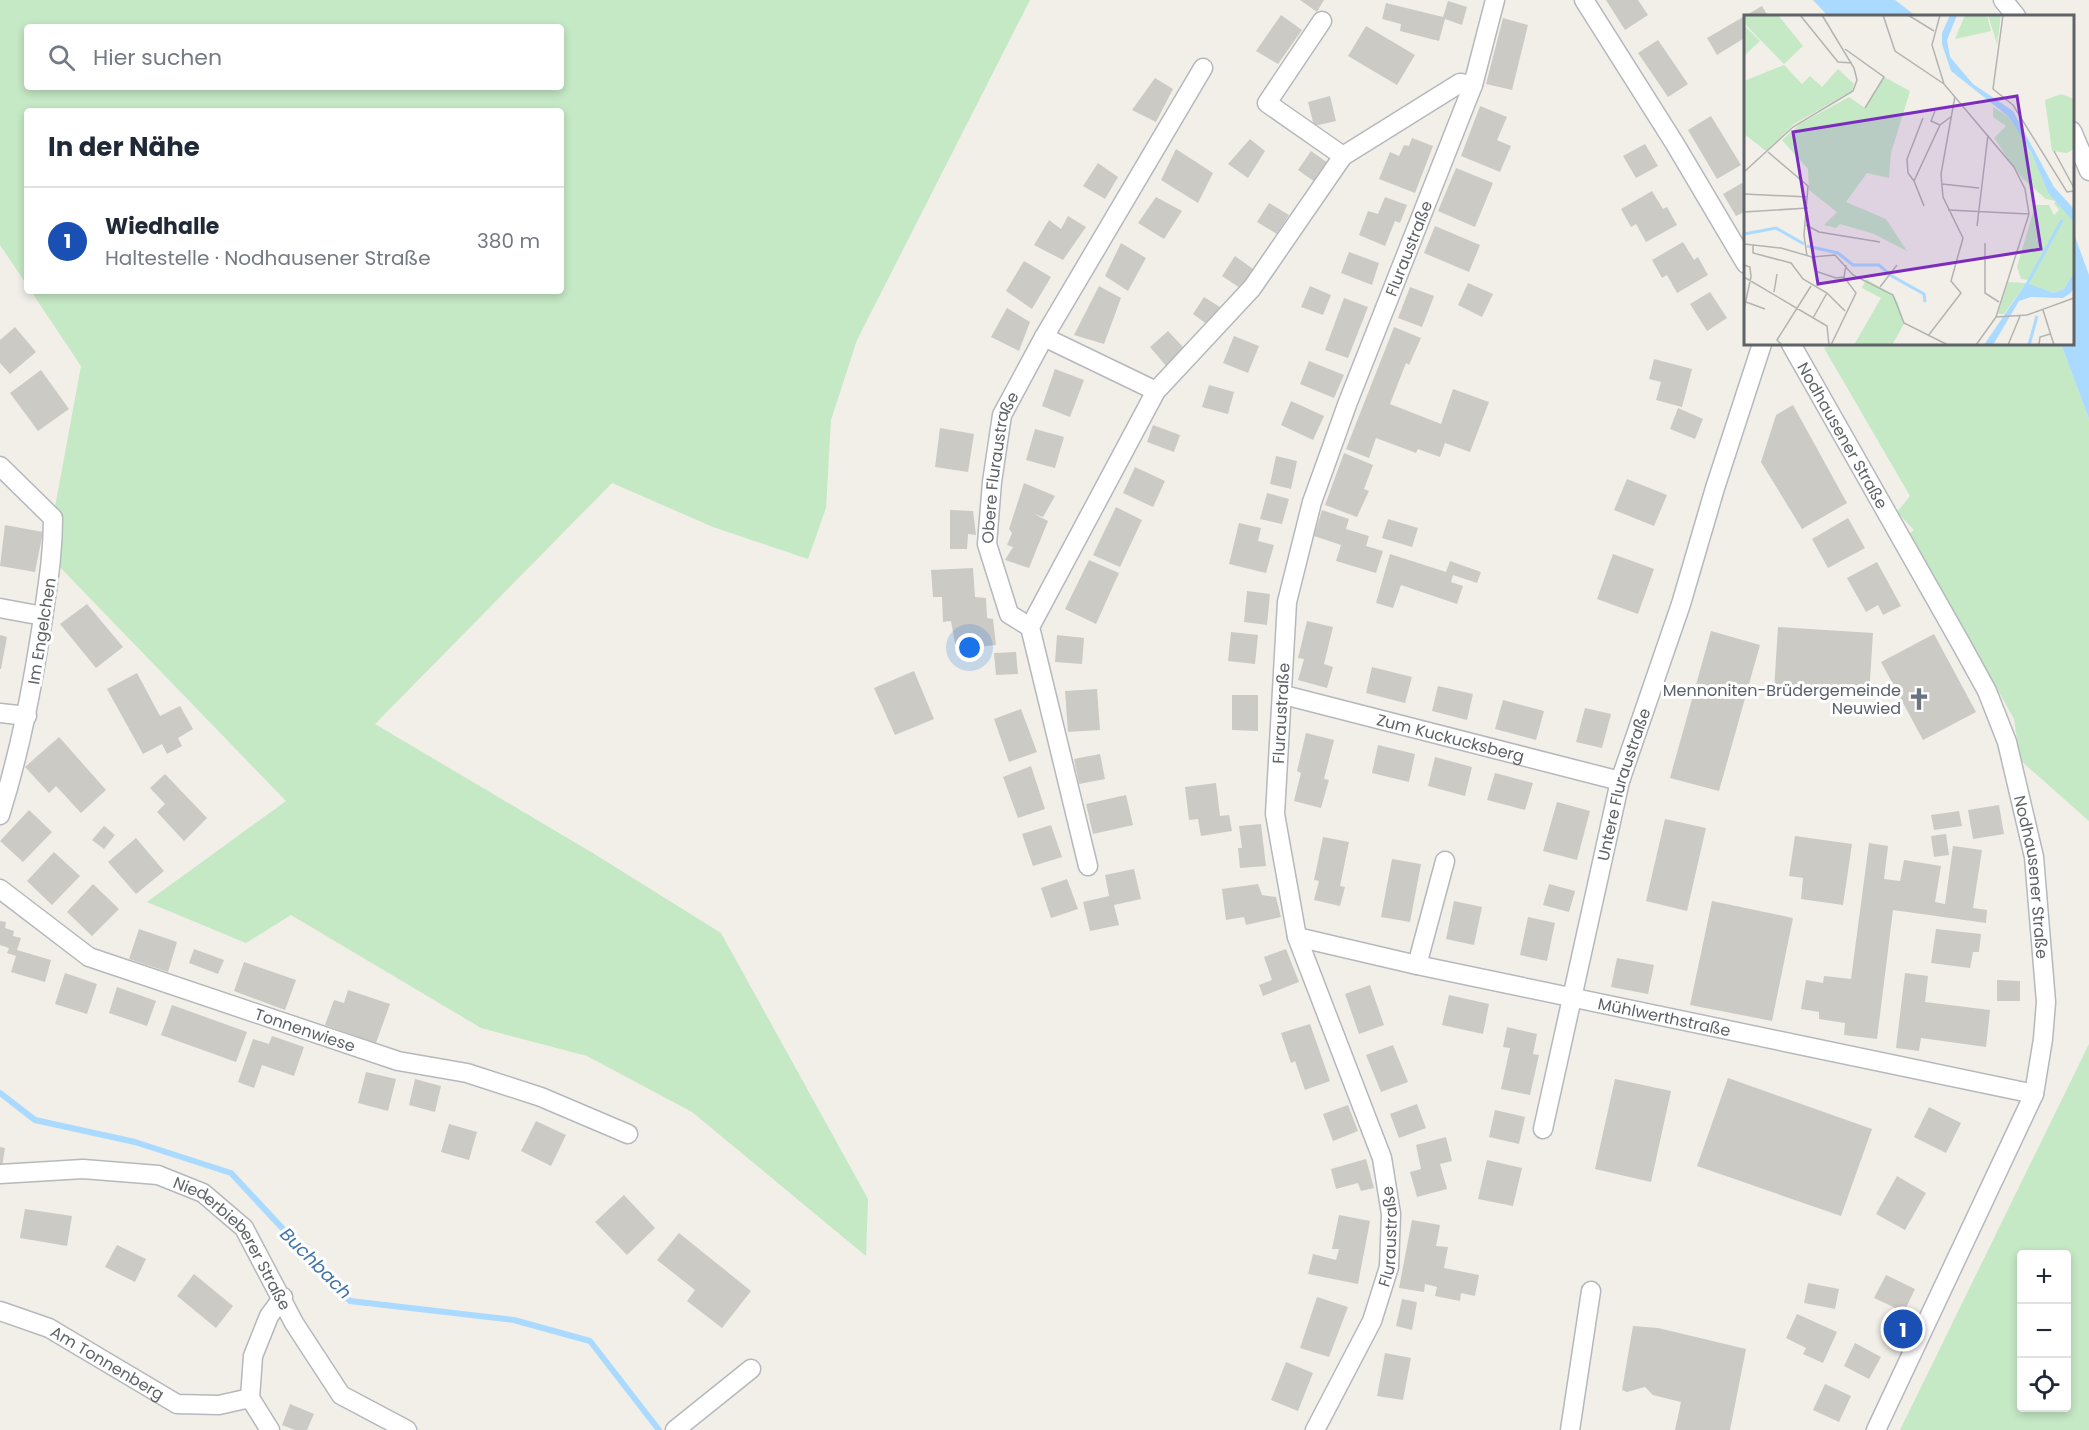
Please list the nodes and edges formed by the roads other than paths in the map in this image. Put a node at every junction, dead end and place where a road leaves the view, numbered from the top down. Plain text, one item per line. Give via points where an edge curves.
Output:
1 (1496, 0) edge
2 (1584, 0) edge
3 (2003, 0) edge
4 (2015, 15) edge
5 (1322, 21) dead end
6 (1203, 68) dead end
7 (1473, 85) junction
8 (2074, 134) edge
9 (1343, 156) junction
10 (2089, 171) edge
11 (1744, 261) edge
12 (1044, 338) junction
13 (1762, 345) edge
14 (1792, 345) edge
15 (1156, 391) junction
16 (0, 466) edge
17 (0, 608) edge
18 (43, 616) junction
19 (1030, 627) junction
20 (1284, 695) junction
21 (0, 713) edge
22 (27, 716) junction
23 (1620, 781) junction
24 (0, 815) edge
25 (1445, 861) dead end
26 (1088, 866) dead end
27 (0, 889) edge
28 (1297, 937) junction
29 (1417, 966) junction
30 (1574, 997) junction
31 (2034, 1094) junction
32 (1543, 1129) dead end
33 (628, 1134) dead end
34 (0, 1174) edge
35 (1591, 1291) dead end
36 (283, 1297) junction
37 (0, 1311) edge
38 (751, 1369) dead end
39 (250, 1398) junction
40 (270, 1430) edge
41 (407, 1430) edge
42 (675, 1430) edge
43 (1315, 1430) edge
44 (1570, 1430) edge
45 (1876, 1430) edge

1 - 7 street, Fluraustraße
2 - 11 street
3 - 4 street
5 - 9 street via 1267,103
6 - 12 street, Obere Fluraustraße
7 - 9 street via 1460,83
7 - 20 street, Fluraustraße via 1312,502 1287,602
8 - 10 street
9 - 15 street via 1252,288
12 - 15 street
12 - 19 street, Obere Fluraustraße via 1002,415 987,544 1009,615
13 - 23 street, Untere Fluraustraße via 1681,604
14 - 31 street, Nodhausener Straße via 1987,691 2007,742 2034,857 2046,1002
15 - 19 street
16 - 18 street, Im Engelchen via 53,518 53,560
17 - 18 street
18 - 22 street, Im Engelchen
19 - 26 street
20 - 23 street, Zum Kuckucksberg
20 - 28 street, Fluraustraße via 1275,814
21 - 22 street
22 - 24 street, Im Engelchen
23 - 30 street, Untere Fluraustraße
25 - 29 street
27 - 33 street, Tonnenwiese via 90,957 398,1061 467,1073 541,1097
28 - 29 street, Mühlwerthstraße
28 - 43 street, Fluraustraße via 1382,1158 1391,1214 1389,1267 1372,1321
29 - 30 street, Mühlwerthstraße
30 - 31 street, Mühlwerthstraße
30 - 32 street, Untere Fluraustraße
31 - 45 street, Nodhausener Straße
34 - 36 street, Niederbieberer Straße via 83,1169 158,1175 203,1193 244,1228
35 - 44 street
36 - 39 street via 269,1316 253,1356
36 - 41 street, Niederbieberer Straße via 294,1323 341,1395
37 - 39 street, Am Tonnenberg via 49,1328 177,1404 219,1405
38 - 42 street
39 - 40 street

